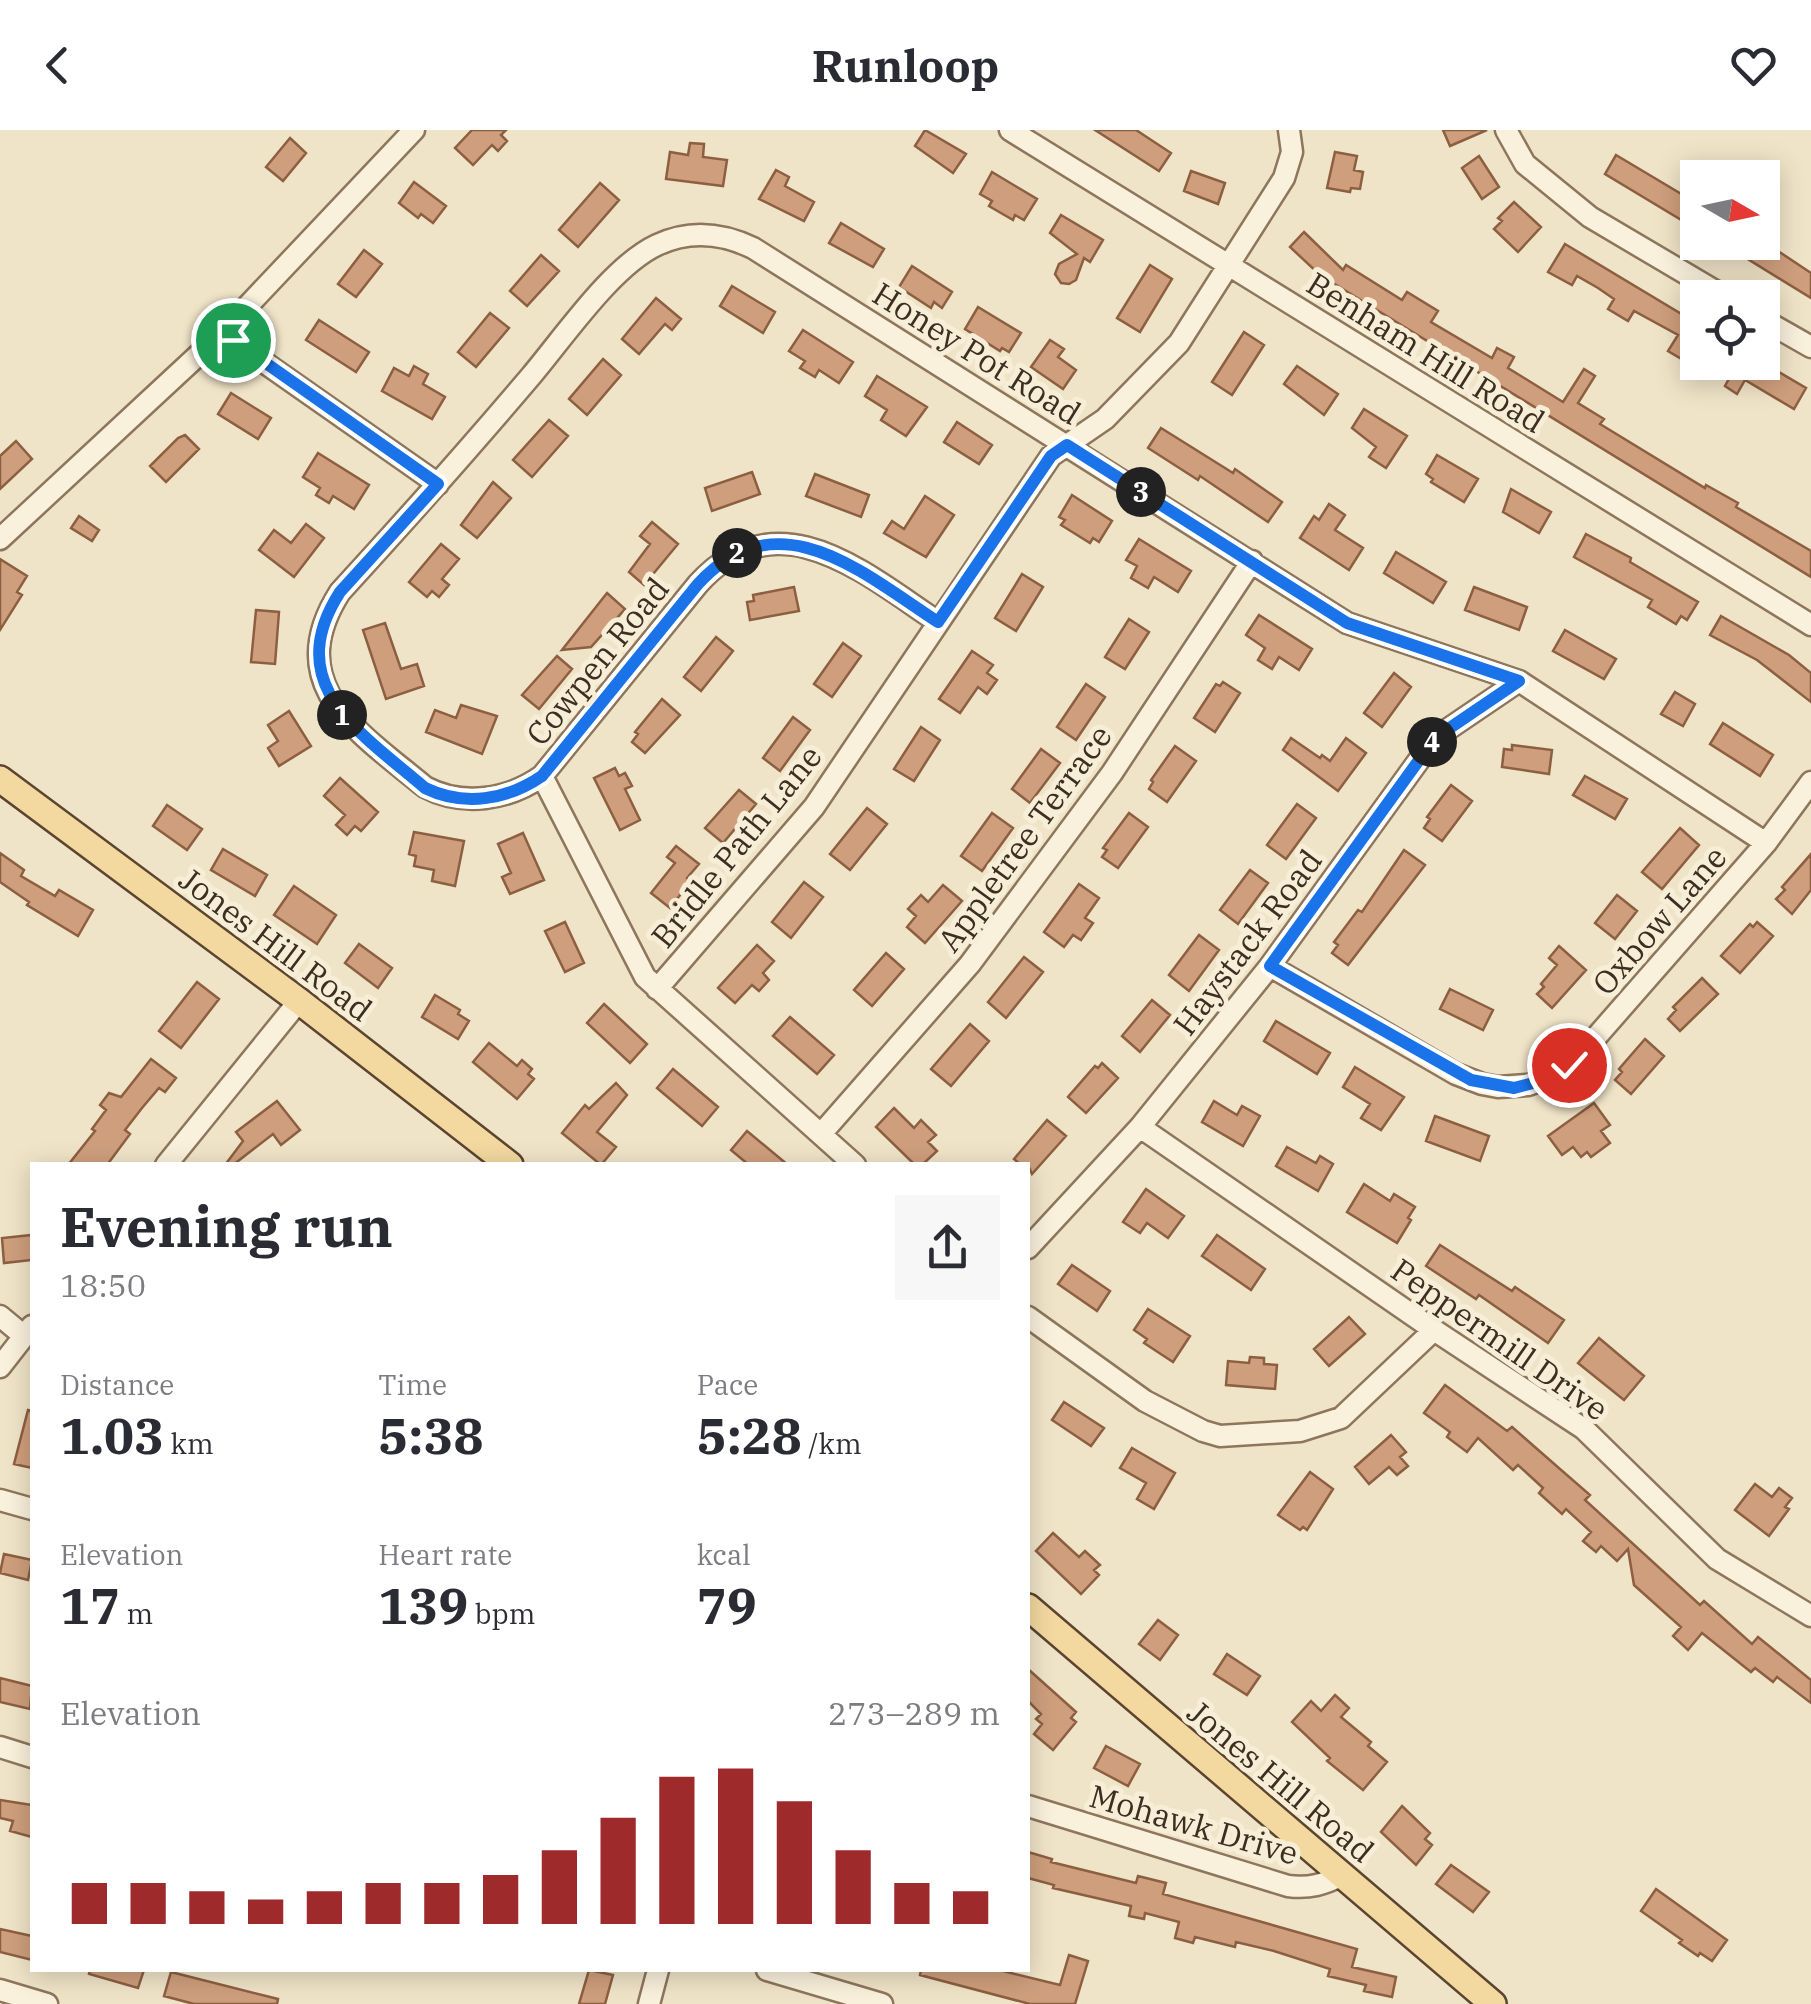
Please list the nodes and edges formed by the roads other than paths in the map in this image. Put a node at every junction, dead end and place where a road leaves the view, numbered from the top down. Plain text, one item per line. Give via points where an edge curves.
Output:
1 (414, 130) edge
2 (1010, 130) edge
3 (1289, 130) edge
4 (1506, 130) edge
5 (1229, 266) junction
6 (1696, 280) edge
7 (1780, 329) edge
8 (222, 333) junction
9 (1811, 347) edge
10 (1067, 445) junction
11 (438, 484) junction
12 (0, 539) edge
13 (1252, 562) junction
14 (938, 622) junction
15 (1811, 625) edge
16 (1519, 681) junction
17 (542, 776) junction
18 (0, 779) edge
19 (1811, 782) edge
20 (1766, 843) junction
21 (1270, 966) junction
22 (658, 990) junction
23 (299, 1001) junction
24 (1140, 1127) junction
25 (821, 1134) junction
26 (168, 1162) edge
27 (506, 1162) edge
28 (852, 1162) edge
29 (1030, 1246) edge
30 (0, 1316) edge
31 (1030, 1318) edge
32 (1434, 1330) junction
33 (28, 1331) edge
34 (0, 1367) edge
35 (0, 1500) edge
36 (30, 1508) edge
37 (1030, 1609) edge
38 (1811, 1616) edge
39 (0, 1748) edge
40 (30, 1756) edge
41 (1030, 1807) edge
42 (1343, 1875) junction
43 (657, 1972) edge
44 (774, 1972) edge
45 (0, 1990) edge
46 (47, 2004) edge
47 (649, 2004) edge
48 (882, 2004) edge
49 (1493, 2004) edge

1 - 8 street
2 - 5 street, Benham Hill Road
3 - 5 street, Bridle Path Lane via 1289,166
4 - 6 street via 1525,164 1590,217
5 - 10 street, Bridle Path Lane via 1144,381
5 - 15 street, Benham Hill Road
7 - 9 street
8 - 11 street
8 - 12 street
10 - 11 street, Honey Pot Road via 752,248 724,237 690,235 658,244 620,272
10 - 13 street, Honey Pot Road
10 - 14 street, Bridle Path Lane via 1051,456
11 - 17 street, Cowpen Road via 327,612 317,652 328,696 345,720 438,794 493,798
13 - 16 street, Honey Pot Road via 1347,623
13 - 25 street, Appletree Terrace via 1112,773 982,948
14 - 17 street, Cowpen Road via 823,551 780,544 738,552 698,584
14 - 22 street, Bridle Path Lane via 814,807
16 - 20 street, Honey Pot Road
16 - 21 street, Haystack Road via 1435,738
17 - 22 street via 634,961
18 - 23 main road, Jones Hill Road
19 - 20 street, Oxbow Lane
20 - 21 street, Oxbow Lane via 1583,1052 1528,1085 1498,1087 1456,1074
21 - 24 street, Haystack Road
22 - 25 street
23 - 26 street
23 - 27 main road, Jones Hill Road
24 - 29 street, Haystack Road
24 - 32 street, Peppermill Drive
25 - 28 street
30 - 33 street
31 - 32 street via 1145,1401 1220,1436 1300,1431 1341,1418
32 - 38 street, Peppermill Drive via 1584,1429 1717,1559
33 - 34 street
35 - 36 street
37 - 42 main road, Jones Hill Road
39 - 40 street
41 - 42 street, Mohawk Drive via 1288,1886 1322,1885
42 - 49 main road, Jones Hill Road
43 - 47 street
44 - 48 street
45 - 46 street

